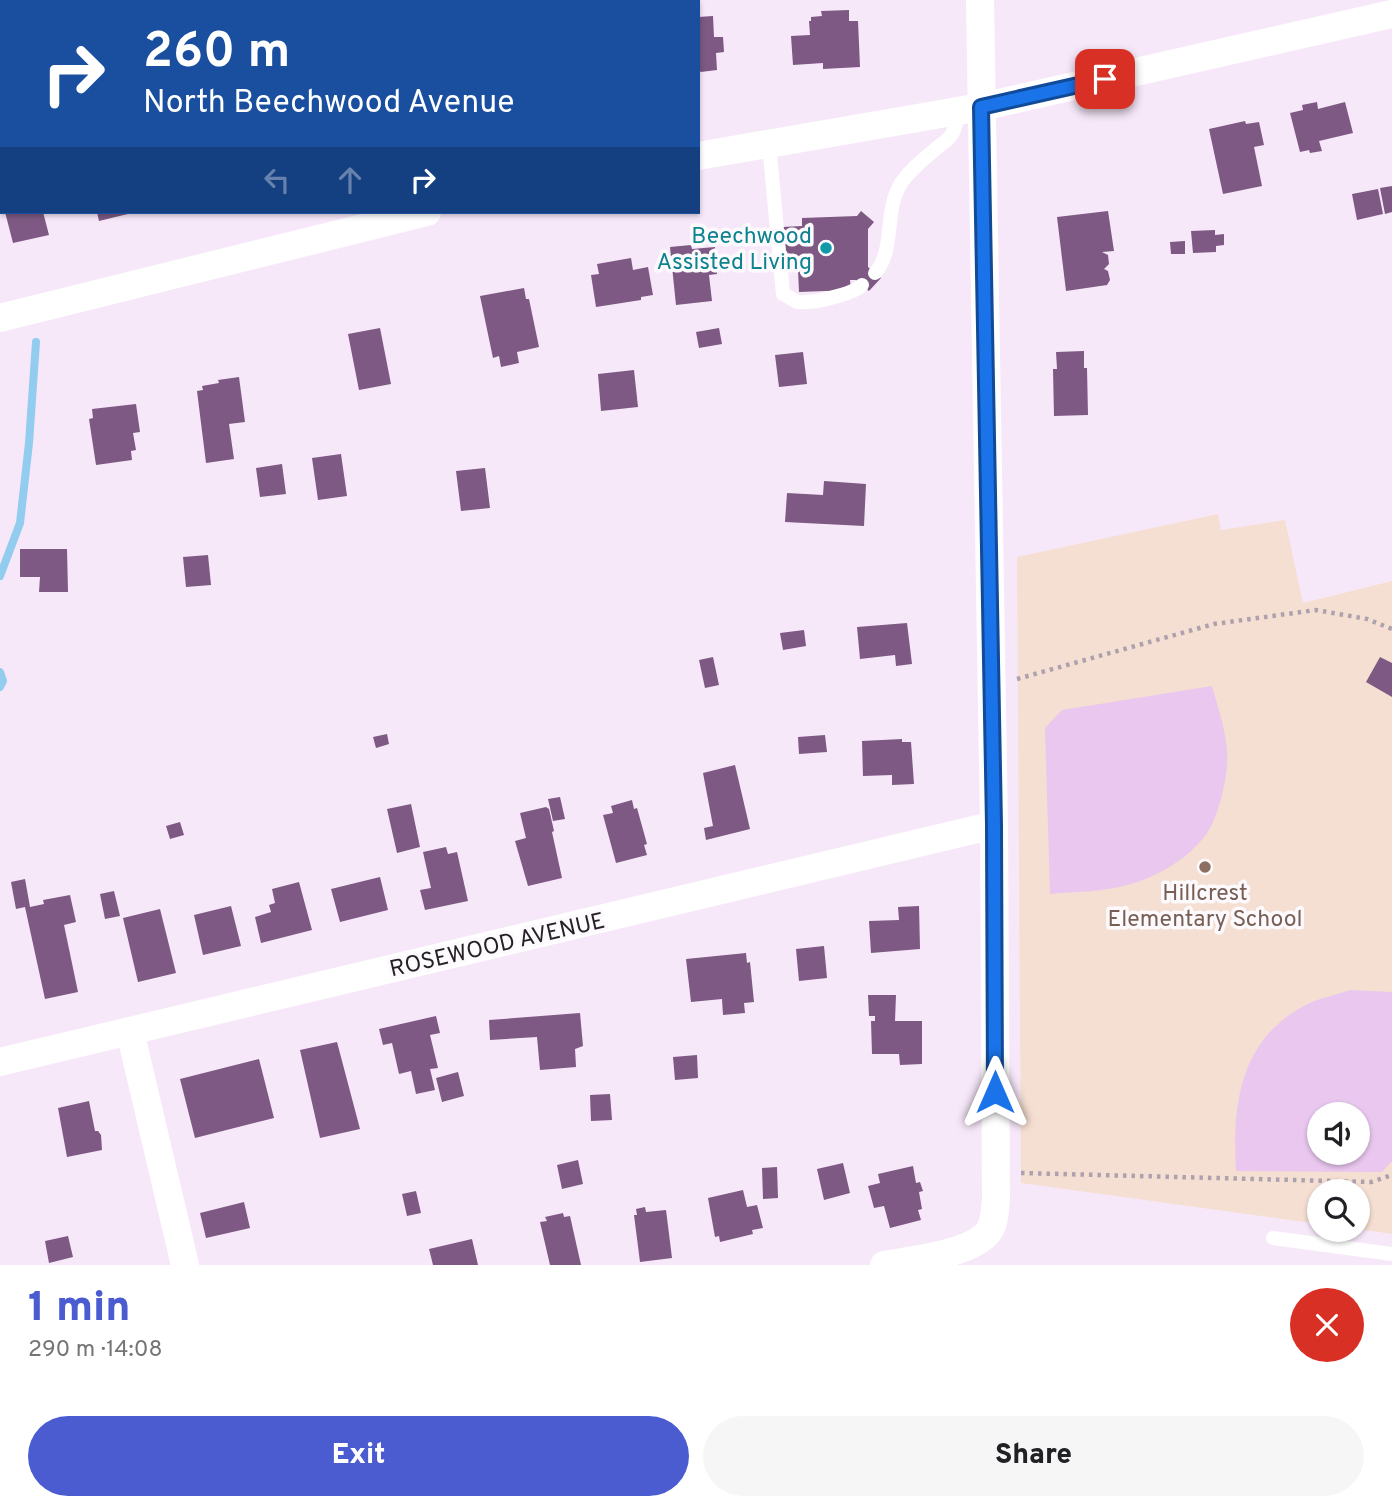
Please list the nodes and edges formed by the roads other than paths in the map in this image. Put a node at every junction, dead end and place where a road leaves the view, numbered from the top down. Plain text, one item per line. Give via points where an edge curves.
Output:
1 (980, 0) edge
2 (1392, 14) edge
3 (970, 109) junction
4 (769, 144) junction
5 (700, 156) edge
6 (418, 214) edge
7 (875, 273) dead end
8 (862, 285) dead end
9 (0, 318) edge
10 (994, 825) junction
11 (130, 1031) junction
12 (0, 1062) edge
13 (1273, 1238) dead end
14 (1392, 1254) edge
15 (185, 1265) edge
16 (884, 1265) edge

1 - 3 street
2 - 3 street
3 - 4 street
3 - 7 lane via 953,134 901,183 892,202 888,244
3 - 10 street
4 - 5 street
4 - 8 lane via 783,294 799,302 856,292
6 - 9 street
10 - 11 street, ROSEWOOD AVENUE
10 - 16 street via 994,1219 988,1232 956,1250
11 - 12 street, ROSEWOOD AVENUE
11 - 15 street
13 - 14 lane

